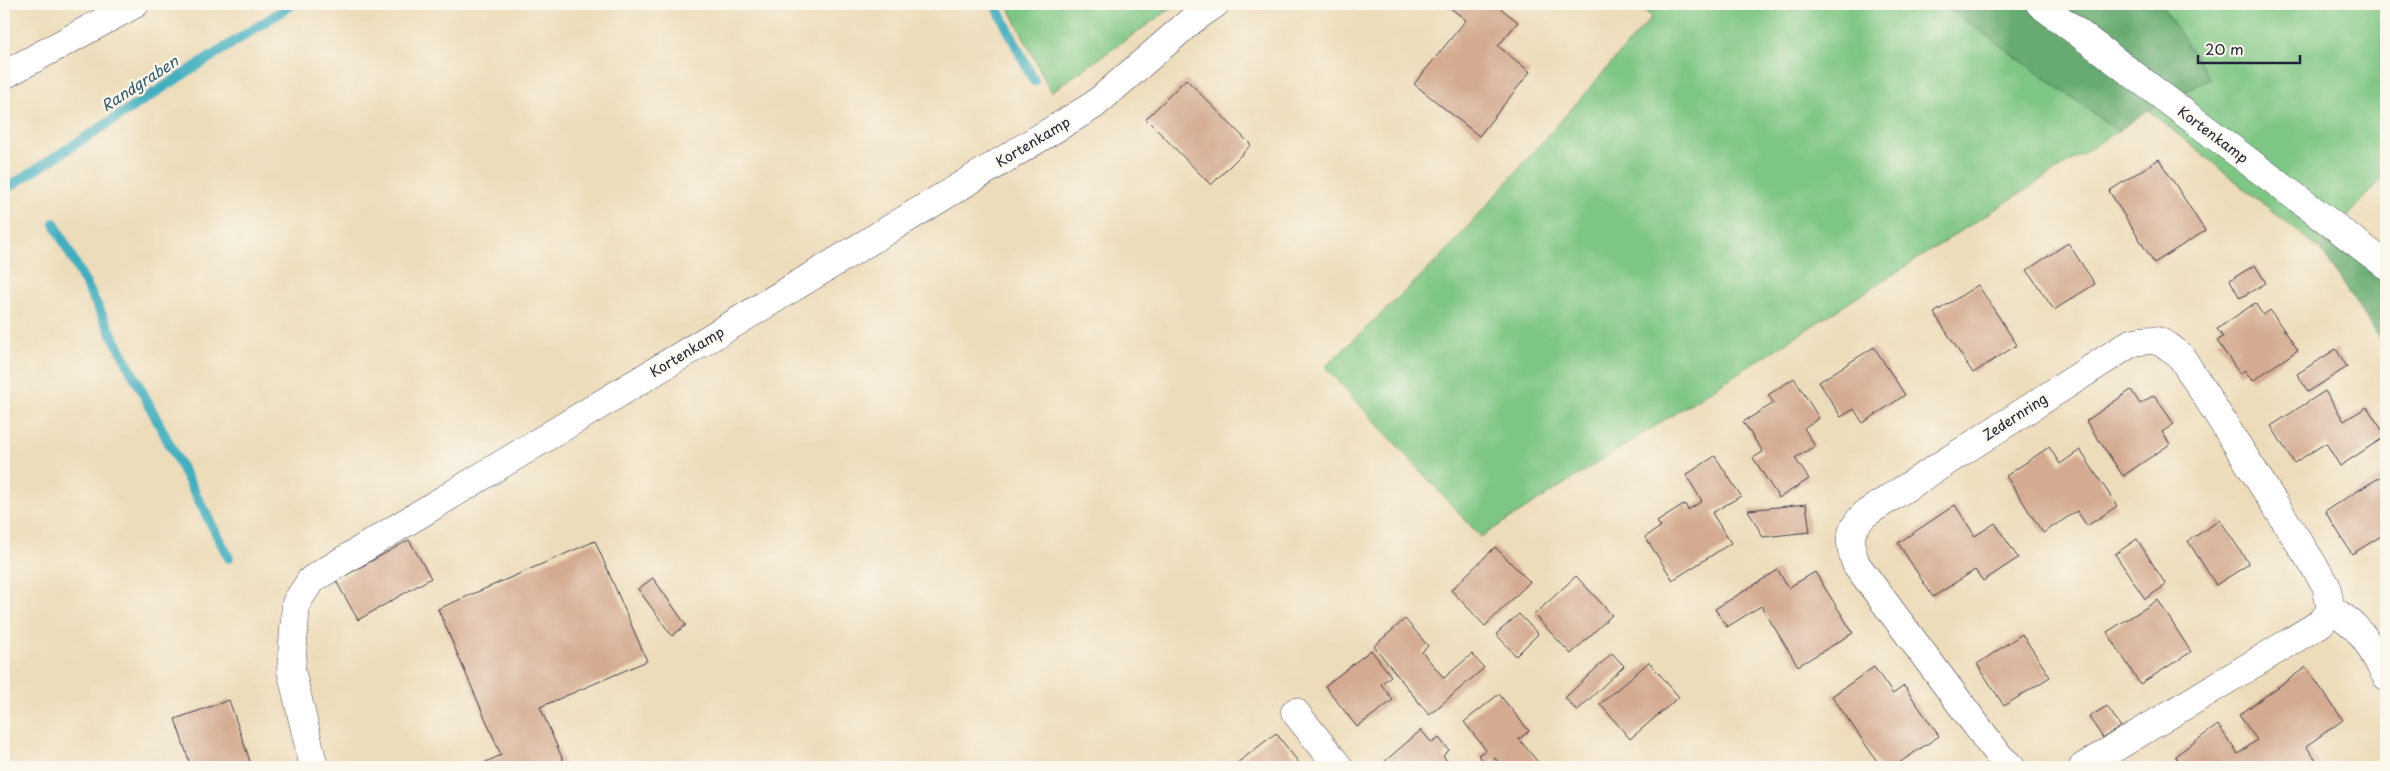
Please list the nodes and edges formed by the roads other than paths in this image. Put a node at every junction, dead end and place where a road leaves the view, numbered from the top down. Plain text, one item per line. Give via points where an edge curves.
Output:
1 (135, 4) edge
2 (1215, 4) edge
3 (2040, 4) edge
4 (4, 74) edge
5 (2386, 265) edge
6 (2331, 610) junction
7 (2386, 676) edge
8 (1295, 712) dead end
9 (314, 767) edge
10 (1339, 767) edge
11 (2011, 767) edge
12 (2083, 767) edge

1 - 4 street
2 - 9 street, Kortenkamp via 1094,105 311,580 296,603 291,670
3 - 5 street, Kortenkamp
6 - 7 street via 2348,619 2367,640
6 - 11 street, Zedernring via 2326,585 2182,358 2162,341 2146,339 2130,343 1865,514 1855,524 1851,536 1851,551 1856,564 2000,758
6 - 12 street via 2320,622
8 - 10 street

